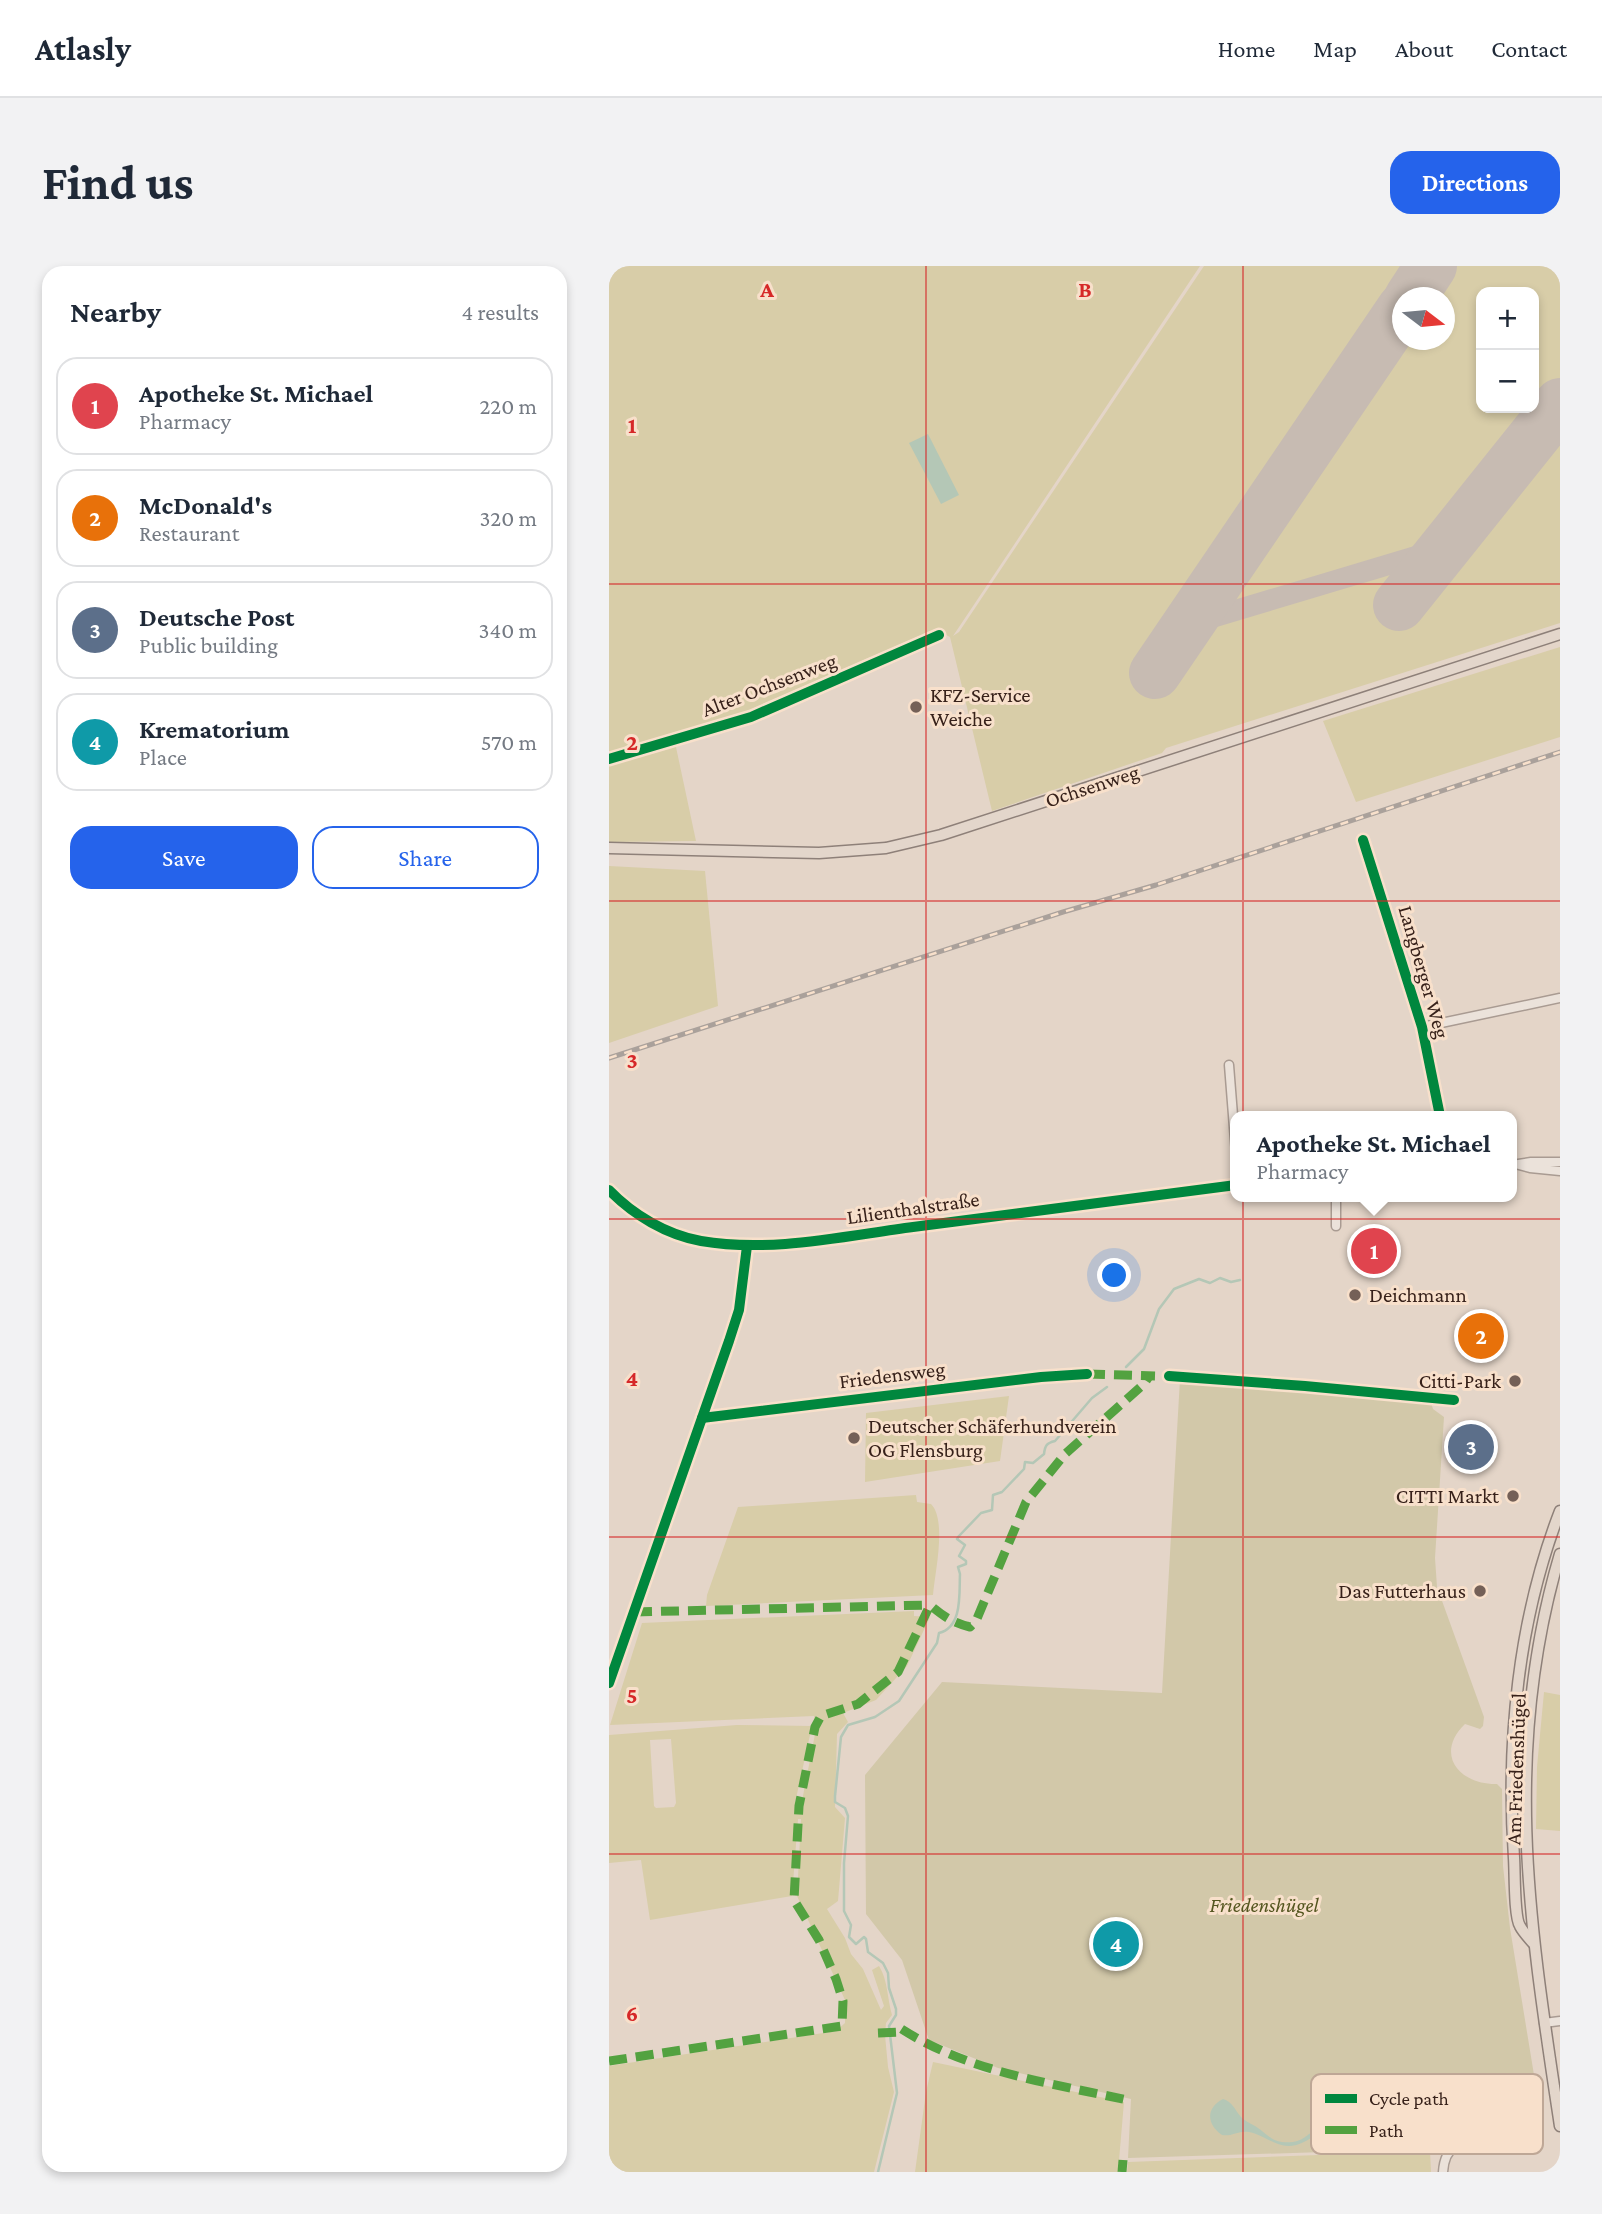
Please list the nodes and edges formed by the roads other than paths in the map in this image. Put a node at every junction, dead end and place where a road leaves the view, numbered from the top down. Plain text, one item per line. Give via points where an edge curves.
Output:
1 (1560, 634) edge
2 (939, 635) dead end
3 (609, 759) edge
4 (1363, 840) dead end
5 (609, 848) edge
6 (1560, 998) edge
7 (1422, 1027) junction
8 (1229, 1065) dead end
9 (1233, 1111) edge
10 (1439, 1111) edge
11 (1560, 1161) edge
12 (1517, 1165) edge
13 (1517, 1165) edge
14 (1560, 1171) edge
15 (1230, 1186) edge
16 (609, 1190) edge
17 (1336, 1202) edge
18 (1336, 1226) dead end
19 (747, 1246) junction
20 (1087, 1374) dead end
21 (702, 1418) junction
22 (1560, 1511) edge
23 (1560, 1554) edge
24 (609, 1684) edge
25 (1533, 1943) junction
26 (1560, 2021) edge
27 (1544, 2023) junction
28 (1560, 2126) edge
29 (1447, 2154) edge
30 (1443, 2172) edge

1 - 5 main road, Ochsenweg via 953,831 886,848 819,853
2 - 3 street, Alter Ochsenweg via 751,718
4 - 7 street, Langberger Weg
6 - 7 street
7 - 10 street, Langberger Weg
8 - 9 street
11 - 12 street
13 - 14 street
15 - 19 street, Lilienthalstraße
16 - 19 street, Lilienthalstraße via 670,1232 698,1241
17 - 18 street
19 - 21 street via 739,1310
20 - 21 street, Friedensweg
21 - 24 street
22 - 25 main road, Am Friedenshügel via 1531,1613 1513,1735 1518,1924
23 - 25 main road, Am Friedenshügel via 1542,1623 1525,1758
25 - 27 main road, Am Friedenshügel
26 - 27 street
27 - 28 main road, Am Friedenshügel
29 - 30 street

